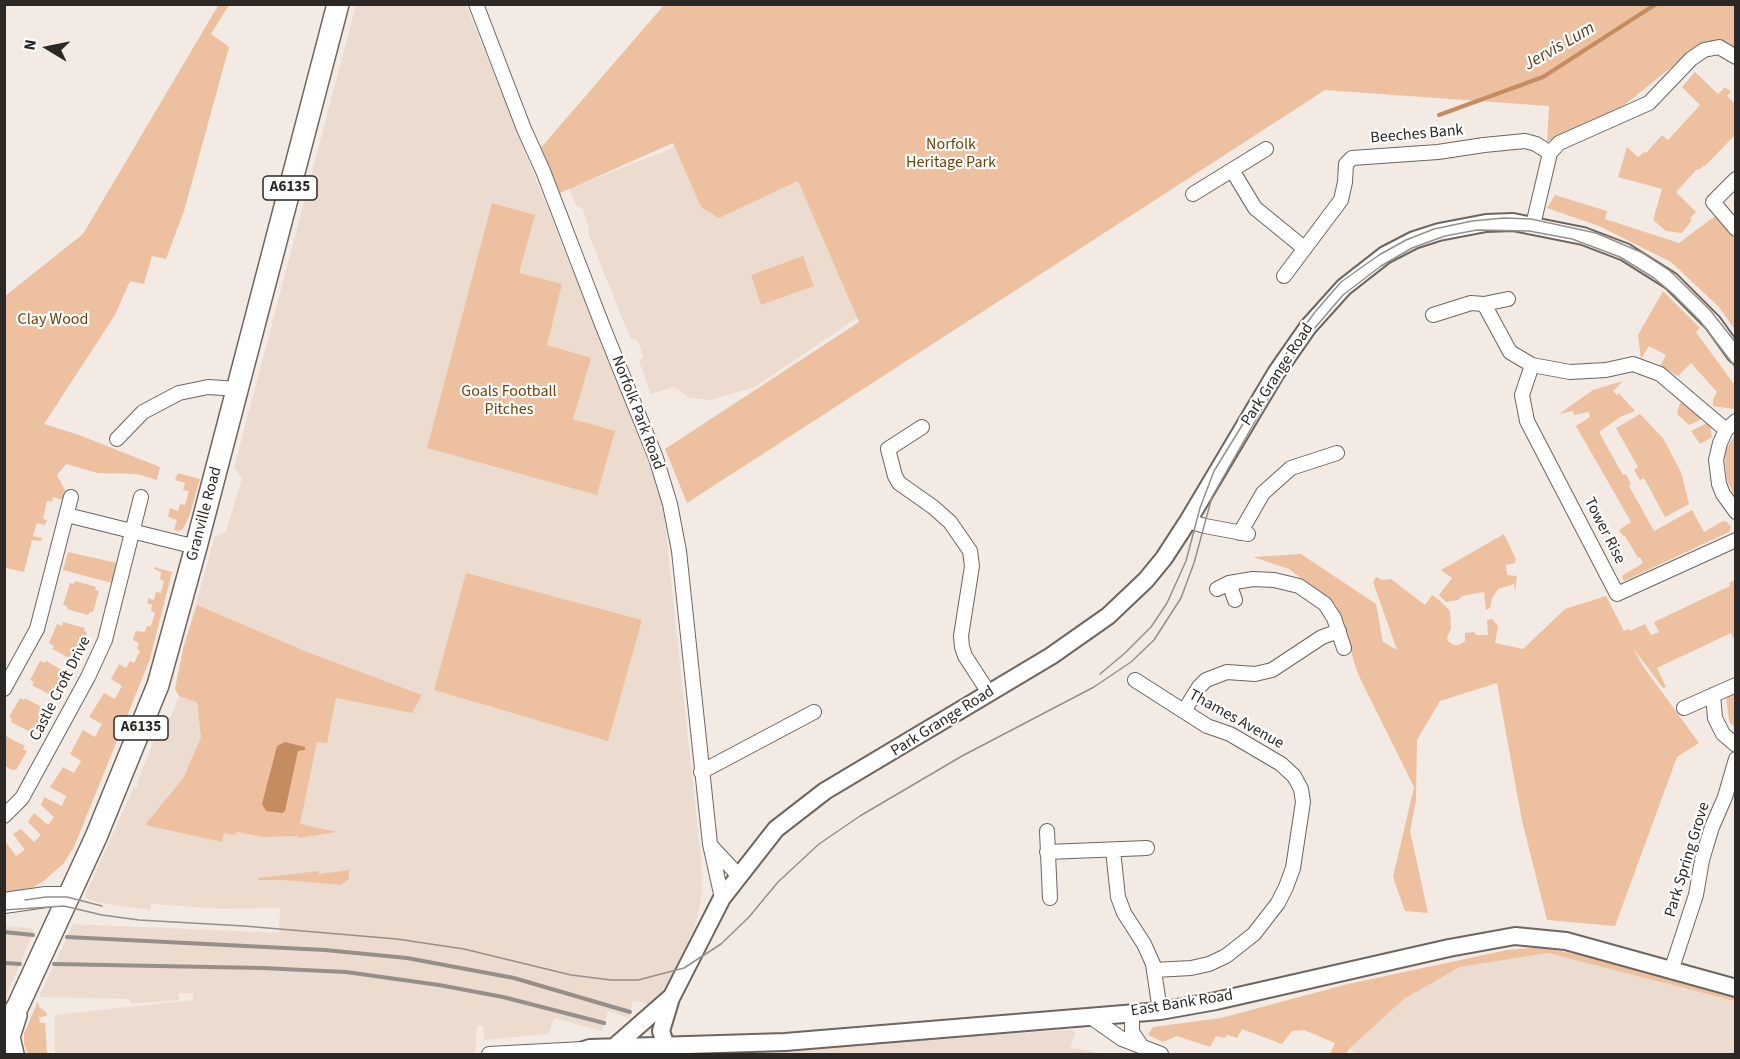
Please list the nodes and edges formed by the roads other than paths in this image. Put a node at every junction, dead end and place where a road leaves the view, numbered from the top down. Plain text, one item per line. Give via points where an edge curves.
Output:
1 (338, 4) edge
2 (476, 4) edge
3 (1736, 57) edge
4 (1266, 149) dead end
5 (1550, 153) junction
6 (1232, 170) junction
7 (1736, 179) edge
8 (1193, 194) dead end
9 (1533, 225) junction
10 (1736, 229) edge
11 (1304, 248) junction
12 (1284, 276) dead end
13 (1508, 299) dead end
14 (1484, 304) junction
15 (1433, 315) dead end
16 (1736, 356) edge
17 (1532, 365) junction
18 (238, 389) junction
19 (1731, 426) edge
20 (922, 427) dead end
21 (117, 439) dead end
22 (1337, 453) dead end
23 (71, 497) dead end
24 (141, 497) dead end
25 (1736, 512) edge
26 (67, 515) junction
27 (1188, 521) junction
28 (132, 531) junction
29 (1736, 540) edge
30 (196, 547) junction
31 (1235, 600) dead end
32 (1339, 631) junction
33 (1344, 648) dead end
34 (1135, 680) dead end
35 (1736, 685) edge
36 (4, 689) edge
37 (989, 693) junction
38 (1713, 695) junction
39 (1684, 708) dead end
40 (1184, 711) junction
41 (814, 712) dead end
42 (1736, 745) edge
43 (1736, 759) edge
44 (701, 772) junction
45 (4, 816) edge
46 (1047, 831) dead end
47 (710, 844) junction
48 (1147, 848) dead end
49 (1113, 850) junction
50 (1047, 852) junction
51 (739, 876) junction
52 (68, 897) junction
53 (722, 898) junction
54 (1050, 898) dead end
55 (4, 903) edge
56 (1154, 970) junction
57 (1671, 970) junction
58 (1736, 988) edge
59 (671, 998) junction
60 (18, 1006) junction
61 (1160, 1011) junction
62 (1132, 1012) junction
63 (1089, 1016) junction
64 (4, 1027) edge
65 (666, 1046) junction
66 (616, 1047) junction
67 (1143, 1048) junction
68 (591, 1051) edge
69 (542, 1053) edge
70 (13, 1054) edge
71 (489, 1054) edge
72 (571, 1054) edge
73 (1161, 1054) edge

1 - 18 main road, Granville Road / A6135
2 - 44 street, Norfolk Park Road via 656,458 670,504 679,551
3 - 5 street via 1719,47 1704,50 1649,103 1559,143
4 - 6 street
5 - 9 street
5 - 11 street, Beeches Bank via 1525,141 1352,158 1346,164 1341,200
6 - 8 street
6 - 11 street via 1255,208
7 - 10 street via 1713,202
9 - 16 street, Park Grange Road via 1583,236 1625,252 1671,281 1713,323
9 - 27 street, Park Grange Road via 1486,223 1439,232 1414,240 1362,271 1296,343
11 - 12 street, Beeches Bank
13 - 14 street
14 - 15 street via 1470,303
14 - 17 street via 1510,352
17 - 19 street via 1570,372 1633,364 1660,374
17 - 29 street, Tower Rise via 1521,395 1527,420 1617,594
18 - 21 street via 208,387 178,393 143,412
18 - 30 main road, Granville Road / A6135
19 - 25 street via 1720,442 1716,460 1719,484
20 - 37 street via 888,450 899,483 950,522 970,551 972,566 962,647
22 - 27 street via 1291,468 1263,493 1245,534
23 - 26 street
24 - 28 street, Castle Croft Drive
26 - 28 street
26 - 36 street via 37,629
27 - 37 street, Park Grange Road via 1157,567 1108,616
28 - 30 street
28 - 45 street, Castle Croft Drive via 101,649 21,798
30 - 52 main road, Granville Road / A6135 via 158,685
31 - 32 street via 1223,586 1253,579 1274,579 1299,586 1325,604
32 - 33 street
32 - 40 street via 1322,637 1272,670 1255,674 1227,672 1206,680
34 - 40 street, Thames Avenue
35 - 38 street
37 - 51 street, Park Grange Road via 825,792 776,829
38 - 39 street
38 - 42 street via 1715,718 1723,734
40 - 56 street, Thames Avenue via 1281,764 1294,776 1303,802 1290,877 1278,903 1254,934 1209,964
41 - 44 street
43 - 57 street, Park Spring Grove via 1705,849 1696,896
44 - 47 street, Norfolk Park Road
46 - 50 street
47 - 51 street
47 - 53 street, Norfolk Park Road
48 - 49 street
49 - 50 street
49 - 56 street via 1118,897
50 - 54 street
51 - 53 street, Park Grange Road
52 - 55 main road
52 - 60 main road, Granville Road / A6135
53 - 59 street
56 - 61 street
57 - 58 street, East Bank Road
57 - 61 street, East Bank Road via 1566,941 1515,936
59 - 65 street via 661,1031
59 - 66 street
60 - 64 main road, Granville Road / A6135
60 - 70 main road, Granville Road / A6135 via 9,1037
61 - 62 street, East Bank Road
62 - 63 street, East Bank Road
62 - 67 street via 1132,1032
63 - 65 street, East Bank Road via 785,1042
63 - 67 street
65 - 66 street, East Bank Road
66 - 68 street, East Bank Road
67 - 73 street
68 - 69 street
68 - 72 street, East Bank Road
69 - 71 street

